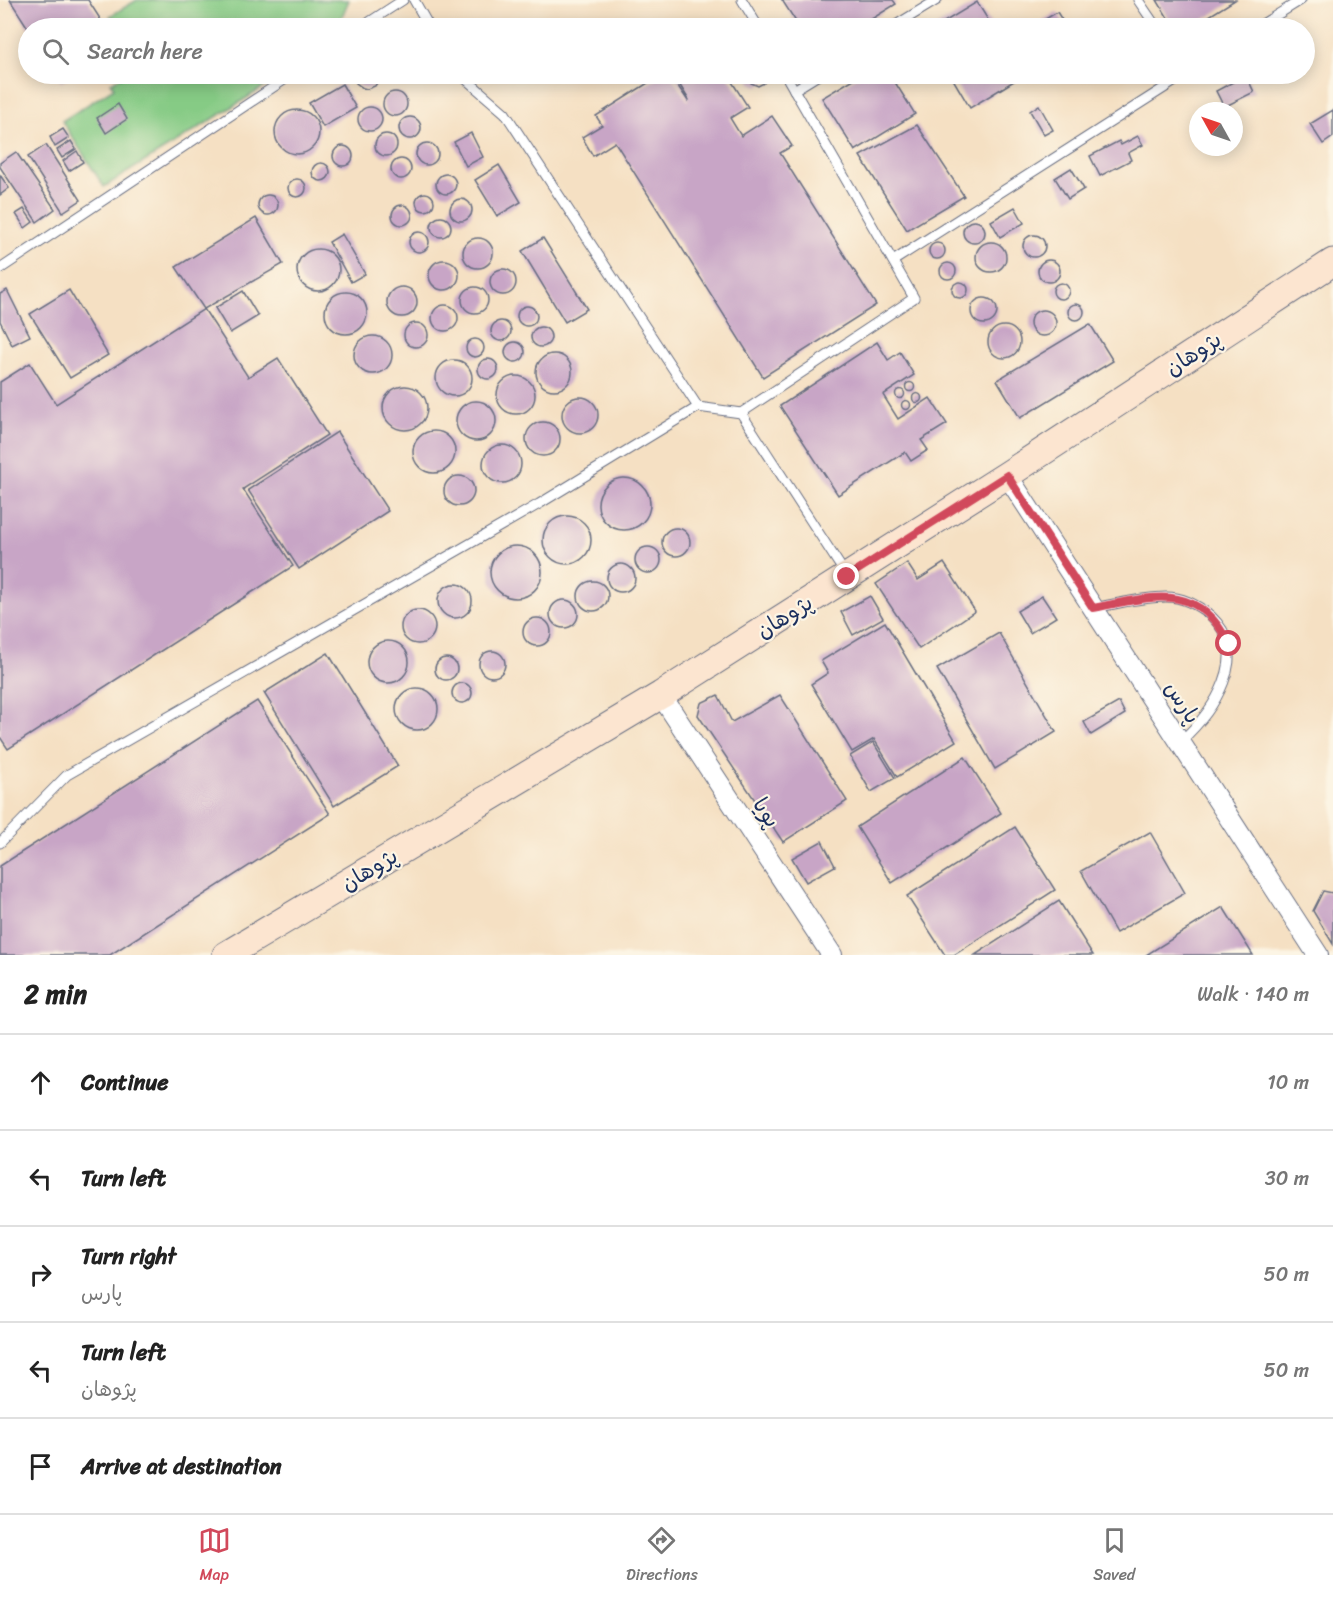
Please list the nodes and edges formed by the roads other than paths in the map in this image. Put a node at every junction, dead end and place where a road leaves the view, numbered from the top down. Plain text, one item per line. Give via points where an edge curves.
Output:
1 (403, 0) edge
2 (414, 0) edge
3 (742, 0) edge
4 (1138, 0) edge
5 (1300, 0) edge
6 (933, 1) edge
7 (375, 18) edge
8 (424, 18) edge
9 (753, 18) edge
10 (907, 18) edge
11 (1150, 18) edge
12 (1272, 18) edge
13 (278, 84) edge
14 (472, 84) edge
15 (790, 84) edge
16 (804, 84) edge
17 (1170, 84) edge
18 (794, 90) junction
19 (893, 261) junction
20 (1333, 262) edge
21 (0, 269) edge
22 (698, 407) junction
23 (741, 413) junction
24 (1007, 475) junction
25 (847, 577) junction
26 (1093, 608) junction
27 (661, 694) junction
28 (1180, 742) junction
29 (0, 843) edge
30 (226, 955) edge
31 (832, 955) edge
32 (1318, 955) edge

1 - 7 lane
2 - 8 lane
3 - 9 lane
4 - 11 lane
5 - 12 lane
6 - 10 lane
13 - 21 lane
14 - 22 lane via 505,113
15 - 18 lane
16 - 18 lane
17 - 19 lane
18 - 19 lane
19 - 23 lane via 914,298
20 - 24 main road, پژوهان
22 - 23 lane
22 - 29 lane via 529,510 68,775
23 - 25 lane
24 - 25 main road, پژوهان
24 - 26 street, پارس
25 - 27 main road, پژوهان
26 - 28 street, پارس
26 - 28 lane via 1167,597 1198,604 1220,625 1229,644 1226,677 1213,704
27 - 30 main road, پژوهان
27 - 31 street, پویا
28 - 32 street, پارس

